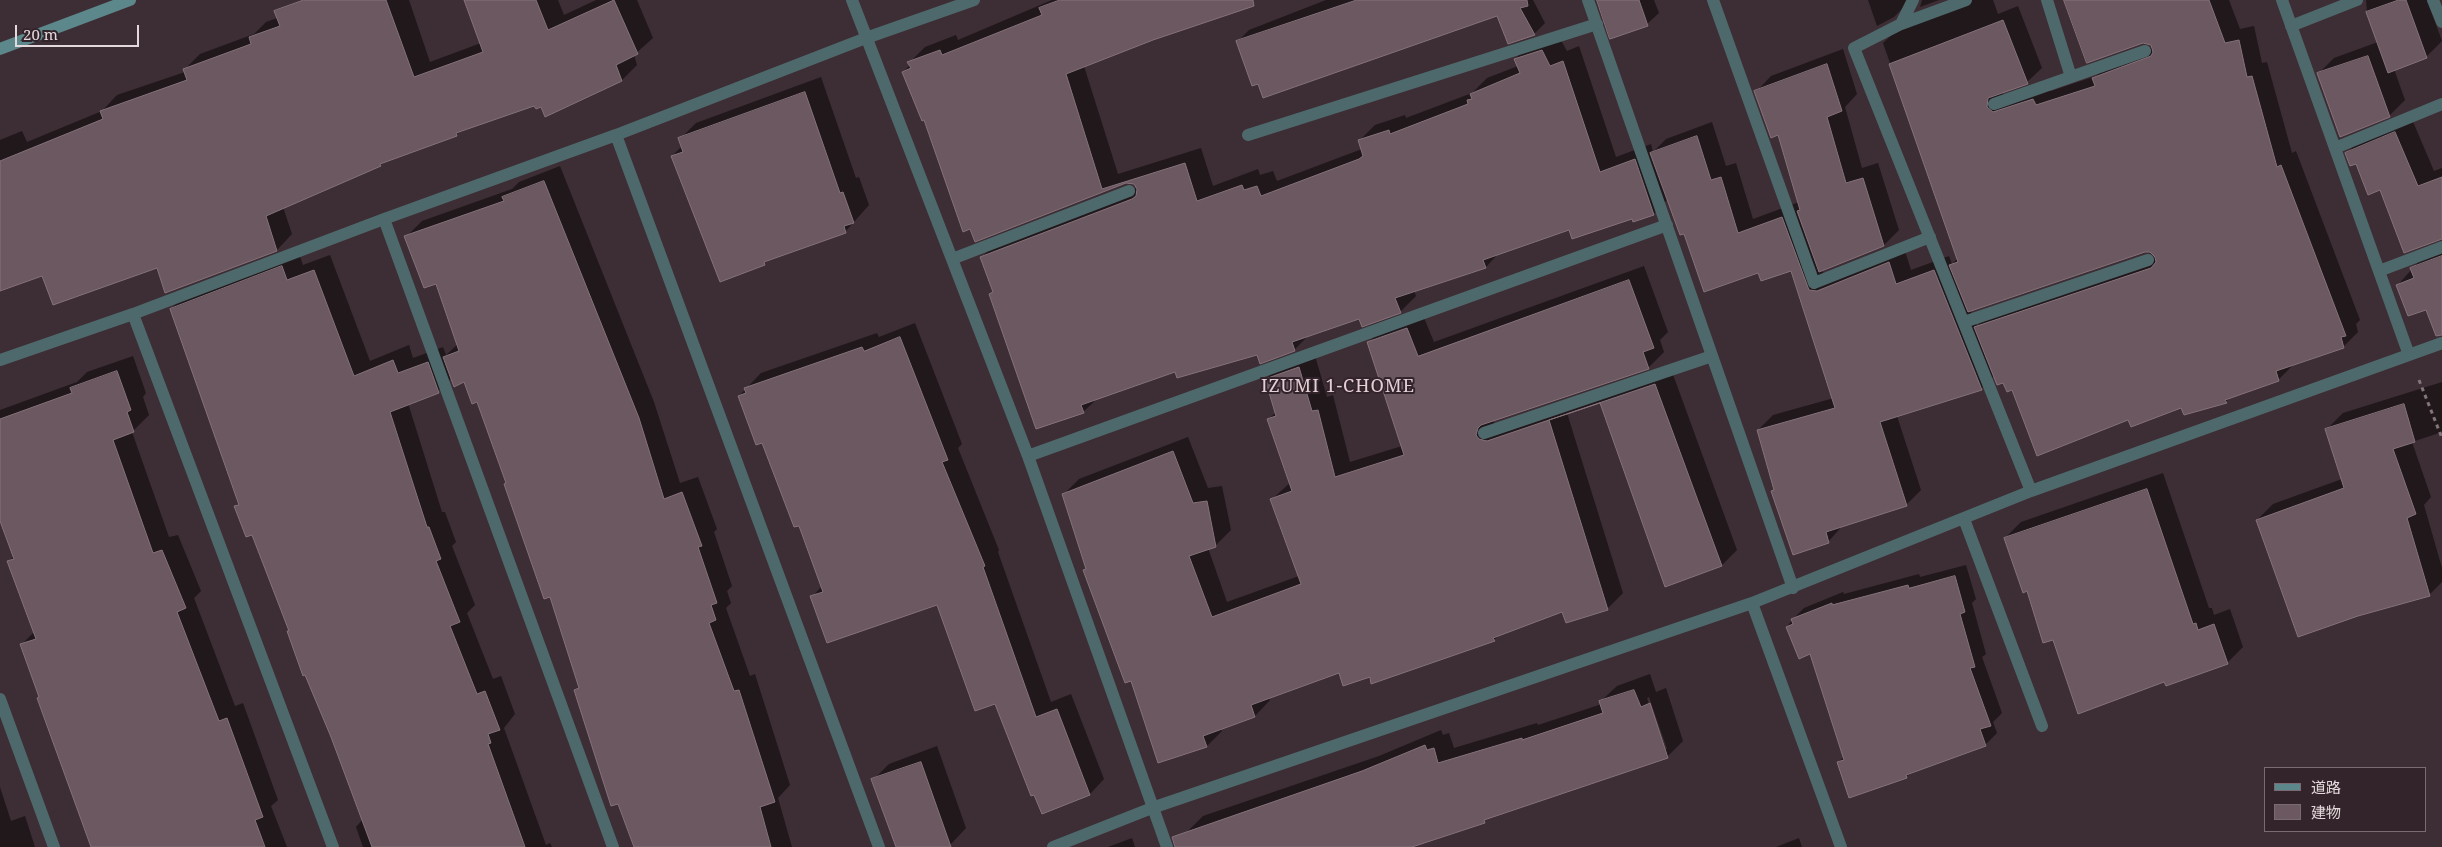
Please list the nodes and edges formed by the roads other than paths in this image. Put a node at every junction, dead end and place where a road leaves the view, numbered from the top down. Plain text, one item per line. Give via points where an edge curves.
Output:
1 (130, 0) edge
2 (852, 0) edge
3 (974, 0) edge
4 (1588, 0) edge
5 (1713, 0) edge
6 (1913, 0) edge
7 (1966, 0) edge
8 (2047, 0) edge
9 (2282, 0) edge
10 (2357, 0) edge
11 (2434, 0) edge
12 (2442, 22) edge
13 (1596, 24) junction
14 (1901, 24) junction
15 (2291, 26) junction
16 (866, 38) junction
17 (0, 49) edge
18 (2145, 51) dead end
19 (2071, 77) junction
20 (1994, 104) dead end
21 (2442, 104) edge
22 (616, 135) junction
23 (1248, 135) dead end
24 (2335, 148) junction
25 (1129, 192) dead end
26 (384, 218) junction
27 (1667, 225) junction
28 (1930, 237) junction
29 (2442, 247) edge
30 (952, 259) junction
31 (2148, 260) dead end
32 (2379, 271) junction
33 (133, 314) junction
34 (1964, 322) junction
35 (2442, 342) edge
36 (2409, 355) junction
37 (1712, 356) junction
38 (0, 360) edge
39 (1484, 433) dead end
40 (1028, 456) junction
41 (2031, 492) junction
42 (1964, 519) junction
43 (1793, 588) junction
44 (1752, 603) junction
45 (0, 699) edge
46 (2042, 726) dead end
47 (1152, 808) junction
48 (54, 847) edge
49 (333, 847) edge
50 (613, 847) edge
51 (879, 847) edge
52 (1052, 847) edge
53 (1167, 847) edge
54 (1841, 847) edge

1 - 17 main road
2 - 16 street
3 - 16 street
4 - 13 street
5 - 28 street via 1814,283
6 - 14 street
7 - 14 street
8 - 19 street
9 - 15 street
10 - 15 street
11 - 12 street
13 - 23 street
13 - 27 street
14 - 28 street via 1854,48
15 - 24 street
16 - 22 street
16 - 30 street
18 - 19 street
19 - 20 street
21 - 24 street
22 - 26 street
22 - 51 street
24 - 32 street
25 - 30 street
26 - 33 street
26 - 50 street
27 - 37 street
27 - 40 street
28 - 34 street
29 - 32 street
30 - 40 street
31 - 34 street
32 - 36 street
33 - 38 street
33 - 49 street
34 - 41 street
35 - 36 street
36 - 41 street
37 - 39 street
37 - 43 street
40 - 47 street
41 - 42 street
42 - 43 street
42 - 46 street
43 - 44 street
44 - 47 street
44 - 54 street
45 - 48 street
47 - 52 street
47 - 53 street

